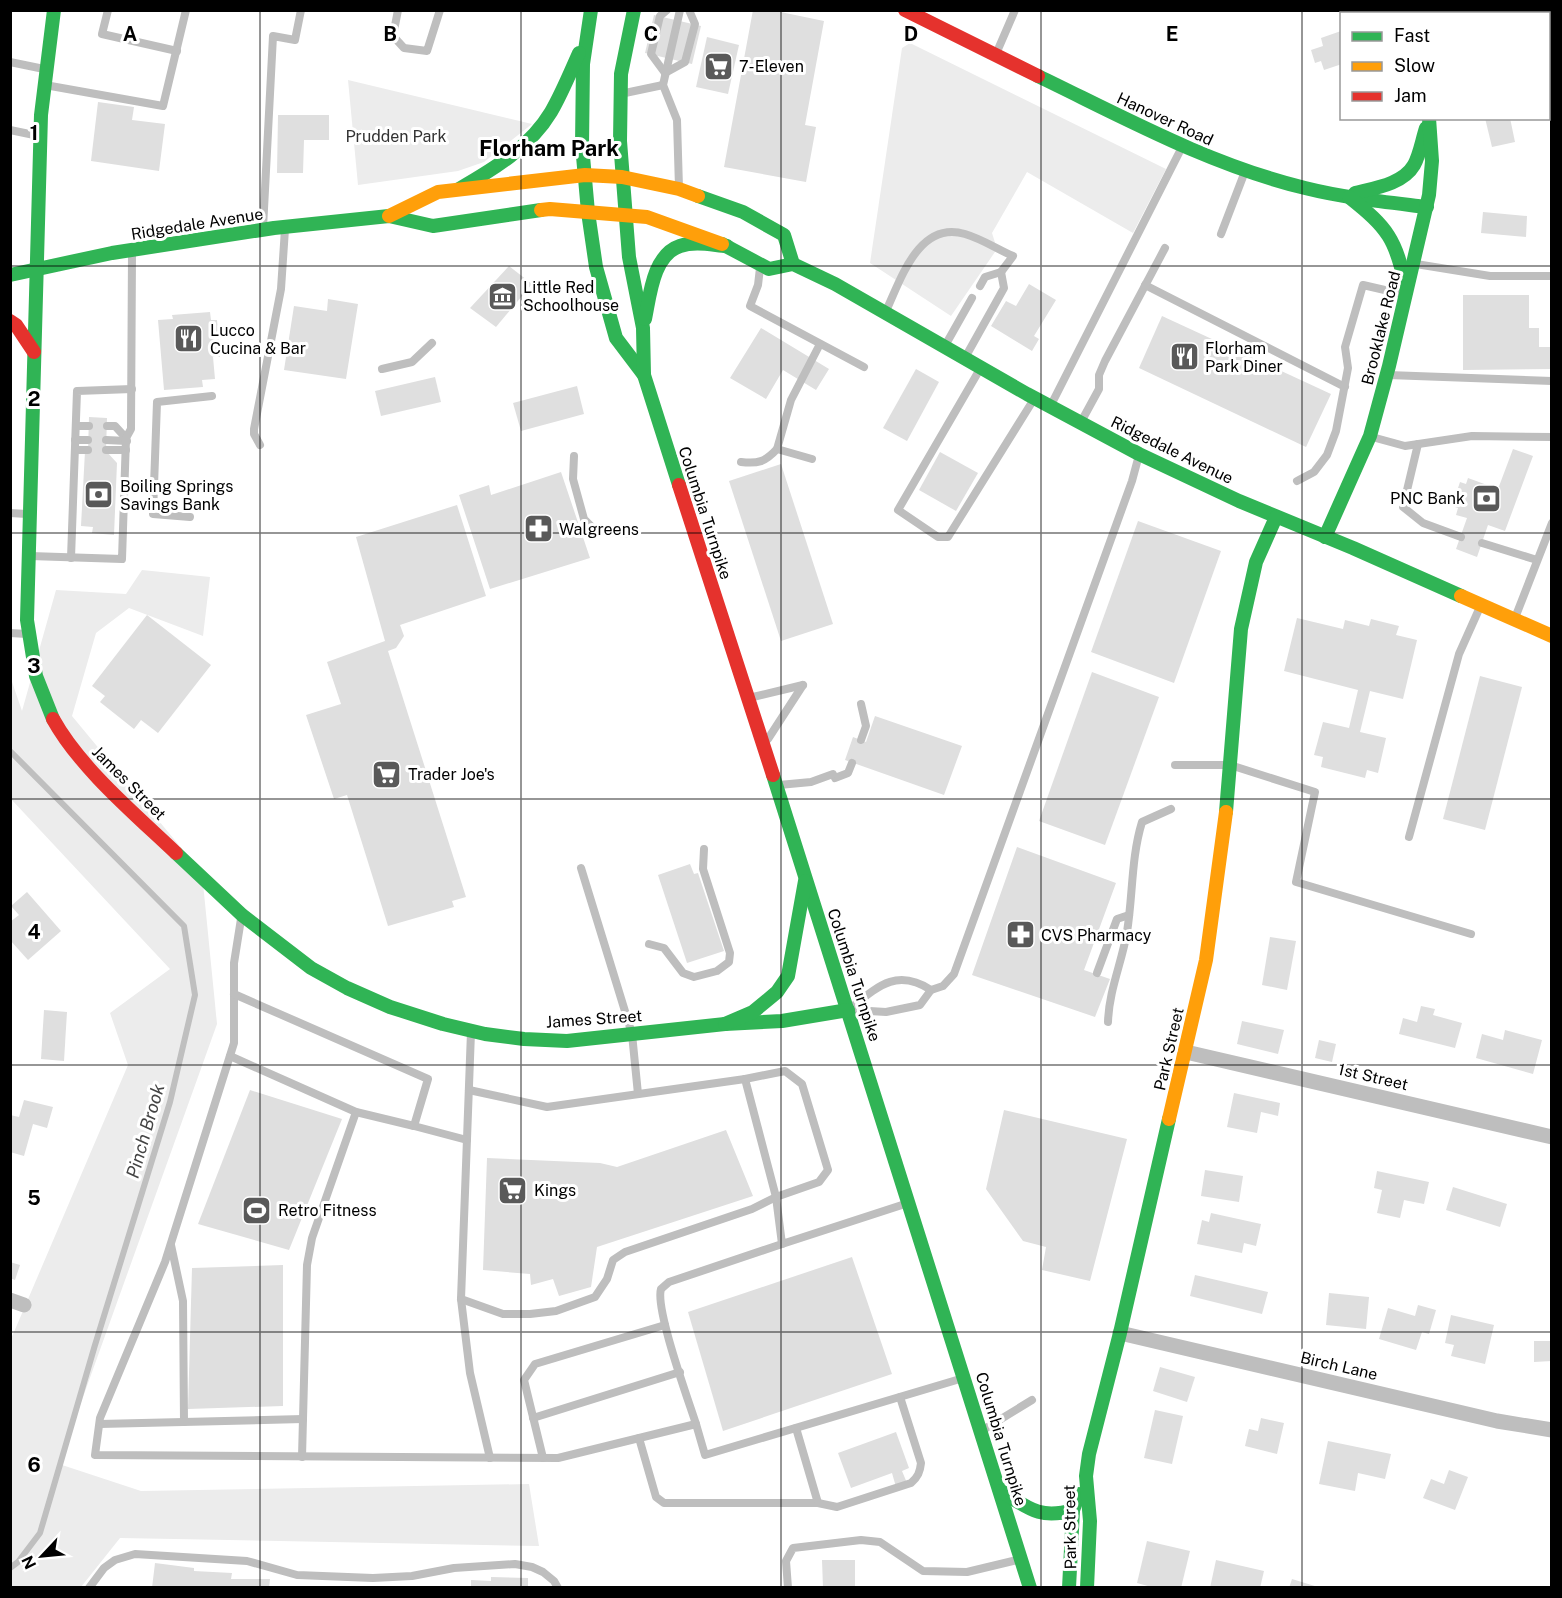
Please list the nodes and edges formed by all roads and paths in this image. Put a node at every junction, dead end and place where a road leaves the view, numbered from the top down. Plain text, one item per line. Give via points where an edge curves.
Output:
1 (54, 10) edge
2 (108, 10) edge
3 (186, 10) edge
4 (301, 10) edge
5 (398, 10) edge
6 (440, 10) edge
7 (591, 10) edge
8 (634, 10) edge
9 (667, 10) edge
10 (680, 10) edge
11 (689, 10) edge
12 (906, 10) edge
13 (1015, 10) edge
14 (588, 34) junction
15 (177, 51) junction
16 (995, 55) junction
17 (10, 62) edge
18 (45, 70) junction
19 (665, 73) junction
20 (44, 85) junction
21 (663, 85) junction
22 (621, 94) junction
23 (1428, 120) edge
24 (1429, 120) edge
25 (10, 130) edge
26 (41, 136) junction
27 (1182, 146) junction
28 (1245, 170) junction
29 (585, 175) junction
30 (622, 177) junction
31 (459, 189) junction
32 (679, 189) junction
33 (1348, 196) junction
34 (1427, 207) junction
35 (588, 212) junction
36 (625, 214) junction
37 (390, 216) junction
38 (285, 227) junction
39 (263, 230) junction
40 (1221, 234) dead end
41 (728, 246) junction
42 (1165, 248) dead end
43 (132, 250) junction
44 (760, 264) junction
45 (793, 264) junction
46 (1414, 264) junction
47 (36, 270) junction
48 (1001, 272) junction
49 (10, 275) edge
50 (1551, 276) edge
51 (1145, 285) junction
52 (980, 286) dead end
53 (1407, 295) junction
54 (972, 298) dead end
55 (885, 313) junction
56 (10, 321) edge
57 (643, 328) junction
58 (432, 343) dead end
59 (820, 344) junction
60 (945, 347) junction
61 (34, 352) junction
62 (964, 358) junction
63 (864, 367) dead end
64 (981, 368) junction
65 (382, 369) dead end
66 (644, 375) junction
67 (1387, 375) junction
68 (1551, 381) edge
69 (1345, 387) junction
70 (132, 389) junction
71 (212, 396) dead end
72 (1035, 398) junction
73 (1050, 406) junction
74 (1081, 423) junction
75 (76, 426) junction
76 (89, 426) dead end
77 (106, 426) dead end
78 (1370, 436) junction
79 (1551, 437) edge
80 (126, 439) junction
81 (75, 440) junction
82 (88, 440) dead end
83 (106, 440) dead end
84 (1418, 444) junction
85 (260, 445) dead end
86 (777, 449) junction
87 (75, 450) junction
88 (88, 450) dead end
89 (106, 450) dead end
90 (126, 450) junction
91 (1139, 454) junction
92 (574, 456) dead end
93 (812, 459) dead end
94 (741, 462) dead end
95 (1297, 481) dead end
96 (10, 513) edge
97 (29, 514) junction
98 (190, 517) dead end
99 (1276, 517) junction
100 (1551, 523) edge
101 (629, 534) dead end
102 (1325, 537) junction
103 (1461, 537) dead end
104 (1482, 543) dead end
105 (28, 556) junction
106 (71, 558) junction
107 (1537, 560) junction
108 (1481, 605) junction
109 (1514, 620) junction
110 (10, 633) edge
111 (29, 634) junction
112 (1551, 636) edge
113 (748, 699) junction
114 (861, 704) dead end
115 (861, 740) dead end
116 (764, 746) junction
117 (852, 763) dead end
118 (1174, 765) dead end
119 (1230, 765) junction
120 (776, 785) junction
121 (1171, 808) dead end
122 (1409, 837) dead end
123 (704, 849) dead end
124 (580, 868) dead end
125 (805, 878) junction
126 (242, 915) junction
127 (1129, 915) junction
128 (1471, 934) dead end
129 (649, 944) dead end
130 (1097, 973) dead end
131 (931, 990) junction
132 (234, 994) junction
133 (848, 1010) junction
134 (1108, 1022) dead end
135 (725, 1024) junction
136 (471, 1031) junction
137 (632, 1034) junction
138 (1186, 1052) junction
139 (230, 1056) junction
140 (744, 1079) junction
141 (469, 1090) junction
142 (638, 1094) junction
143 (356, 1112) junction
144 (414, 1126) junction
145 (1551, 1137) edge
146 (467, 1140) junction
147 (776, 1197) junction
148 (910, 1203) junction
149 (171, 1243) junction
150 (782, 1244) junction
151 (462, 1299) junction
152 (666, 1325) junction
153 (1120, 1333) junction
154 (680, 1372) junction
155 (965, 1378) junction
156 (900, 1397) junction
157 (1032, 1400) dead end
158 (533, 1418) junction
159 (303, 1419) junction
160 (184, 1422) junction
161 (100, 1424) junction
162 (696, 1424) junction
163 (796, 1428) junction
164 (1551, 1430) edge
165 (982, 1431) junction
166 (639, 1438) junction
167 (302, 1457) junction
168 (490, 1458) junction
169 (543, 1458) junction
170 (1086, 1476) junction
171 (1000, 1491) junction
172 (818, 1503) junction
173 (1073, 1510) junction
174 (1021, 1558) junction
175 (89, 1587) edge
176 (558, 1587) edge
177 (788, 1587) edge
178 (1030, 1587) edge
179 (1069, 1587) edge
180 (1087, 1587) edge

1 - 18 main road, James Street
2 - 15 lane via 102,34
3 - 15 lane
4 - 39 lane via 295,40 273,36
5 - 6 lane via 393,36 404,48 427,51
7 - 14 main road, Columbia Turnpike
8 - 22 main road, Columbia Turnpike via 621,74
9 - 19 lane via 660,16 651,54
10 - 19 lane
11 - 19 lane via 695,24 685,62
12 - 16 main road, Hanover Road
13 - 16 lane
14 - 29 main road, Columbia Turnpike via 583,75
14 - 31 main road via 546,121 519,149
15 - 20 lane via 163,106
16 - 27 main road, Hanover Road
17 - 18 lane
18 - 20 main road, James Street
19 - 21 lane
20 - 26 main road, James Street
21 - 22 lane
21 - 32 lane via 677,120
22 - 30 main road, Columbia Turnpike
23 - 33 main road via 1408,172 1387,184
24 - 34 main road, Brooklake Road via 1432,163
25 - 26 lane
26 - 47 main road, James Street
27 - 28 main road, Hanover Road
27 - 73 lane
28 - 33 main road, Hanover Road
28 - 40 lane
29 - 30 main road, Ridgedale Avenue
29 - 31 main road, Ridgedale Avenue
29 - 35 main road, Columbia Turnpike
30 - 32 main road, Ridgedale Avenue
30 - 36 main road, Columbia Turnpike
31 - 37 main road, Ridgedale Avenue via 438,192
32 - 45 main road, Ridgedale Avenue via 743,212 784,235
33 - 34 main road, Hanover Road
33 - 53 main road via 1392,237 1399,252
34 - 46 main road, Brooklake Road
35 - 36 main road, Ridgedale Avenue
35 - 37 main road, Ridgedale Avenue via 548,209 433,226
35 - 66 main road, Columbia Turnpike via 596,267 616,338
36 - 41 main road, Ridgedale Avenue via 647,217
36 - 57 main road, Columbia Turnpike
37 - 38 main road, Ridgedale Avenue
38 - 39 main road, Ridgedale Avenue
38 - 85 lane via 281,289 254,429
39 - 43 main road, Ridgedale Avenue
41 - 44 main road, Ridgedale Avenue
41 - 57 main road via 692,244 668,254 655,274
42 - 51 lane
43 - 47 main road, Ridgedale Avenue
43 - 70 lane
44 - 45 main road, Ridgedale Avenue via 770,269
44 - 59 lane via 750,306
45 - 55 main road, Ridgedale Avenue
46 - 50 lane via 1490,276
46 - 53 main road, Brooklake Road
47 - 49 main road, Ridgedale Avenue
47 - 61 main road, James Street
48 - 52 lane via 985,278
48 - 55 lane via 1013,256 964,234 938,235 916,251
48 - 62 lane via 1004,288
51 - 69 lane
51 - 74 lane via 1099,375 1099,389
53 - 67 main road, Brooklake Road
53 - 69 lane via 1363,285 1345,347
54 - 60 lane
55 - 60 main road, Ridgedale Avenue
56 - 61 main road
57 - 66 main road, Columbia Turnpike
58 - 65 lane via 412,362
59 - 63 lane
59 - 86 lane via 791,400
60 - 62 main road, Ridgedale Avenue
61 - 97 main road, James Street
62 - 64 main road, Ridgedale Avenue
64 - 72 main road, Ridgedale Avenue
64 - 72 lane via 898,510 938,537 948,537
66 - 113 main road, Columbia Turnpike
67 - 68 lane
67 - 78 main road, Brooklake Road
69 - 95 lane via 1327,455 1314,472
70 - 75 lane via 77,391
70 - 80 lane via 131,429
71 - 98 lane via 157,402 153,514
72 - 73 main road, Ridgedale Avenue
73 - 74 main road, Ridgedale Avenue
74 - 91 main road, Ridgedale Avenue
75 - 76 lane
75 - 81 lane
77 - 80 lane via 114,426
78 - 84 lane via 1406,446
78 - 102 main road, Brooklake Road
79 - 84 lane via 1472,436
80 - 83 lane
80 - 90 lane
81 - 82 lane
81 - 87 lane
84 - 103 lane via 1403,507 1423,523
86 - 93 lane
86 - 94 lane via 756,464
87 - 88 lane
87 - 106 lane
89 - 90 lane
90 - 106 lane via 122,559
91 - 99 main road, Ridgedale Avenue
91 - 131 lane via 954,974 943,986
92 - 101 lane via 573,479 584,519 595,530
96 - 97 lane
97 - 105 main road, James Street
99 - 102 main road, Ridgedale Avenue
99 - 119 main road, Park Street via 1256,562 1241,629
100 - 107 lane
102 - 108 main road, Ridgedale Avenue
104 - 107 lane
105 - 106 lane
105 - 111 main road, James Street
107 - 109 lane
108 - 109 main road, Ridgedale Avenue
108 - 122 lane via 1459,654
109 - 112 main road, Ridgedale Avenue
110 - 111 lane
111 - 126 main road, James Street via 36,676 48,709 69,745
113 - 116 main road, Columbia Turnpike
113 - 116 lane via 804,685
114 - 115 lane via 866,726
116 - 120 main road, Columbia Turnpike
117 - 120 lane via 848,773
118 - 119 lane
119 - 128 lane via 1315,792 1296,882
119 - 138 main road, Park Street via 1209,940
120 - 125 main road, Columbia Turnpike
121 - 127 lane via 1142,822 1136,843
123 - 129 lane via 703,868 730,953 729,962 717,971 694,977 683,973 664,948
124 - 137 lane
125 - 133 main road, Columbia Turnpike
125 - 135 main road via 788,976 777,992 753,1012
126 - 132 lane via 234,963
126 - 136 main road, James Street via 311,968 347,988 390,1007
127 - 130 lane via 1117,919
127 - 134 lane
131 - 133 lane via 920,1005 886,1012
131 - 133 lane via 902,980 880,985
132 - 139 lane via 234,1043
132 - 144 lane via 428,1079
133 - 135 main road, James Street via 782,1021
133 - 148 main road, Columbia Turnpike
135 - 137 main road, James Street
136 - 137 main road, James Street via 524,1040 567,1041
136 - 141 lane
137 - 142 lane
138 - 145 street, 1st Street
138 - 153 main road, Park Street
139 - 143 lane
139 - 149 lane
140 - 142 lane
140 - 147 lane
140 - 147 lane via 785,1071 802,1084 828,1170 819,1182
141 - 142 lane via 547,1107
141 - 146 lane
143 - 144 lane
143 - 159 lane via 312,1238 307,1265
144 - 146 lane
146 - 151 lane
147 - 150 lane
147 - 151 lane via 752,1209 625,1252 614,1260 595,1297 556,1311 503,1314
148 - 150 lane
148 - 155 main road, Columbia Turnpike
149 - 160 lane via 183,1301
149 - 161 lane
150 - 152 lane via 664,1285 659,1299
151 - 168 lane via 470,1373
152 - 154 lane
152 - 158 lane via 535,1364 524,1380
153 - 164 street, Birch Lane via 1497,1421
153 - 170 main road, Park Street
154 - 158 lane
154 - 162 lane
155 - 156 lane
155 - 165 main road, Columbia Turnpike
156 - 163 lane
156 - 172 lane via 921,1462 916,1479 837,1507
157 - 165 lane
158 - 169 lane
159 - 160 lane
159 - 167 lane
160 - 161 lane
161 - 167 lane via 95,1455
162 - 163 lane via 705,1455
162 - 166 lane
163 - 172 lane
165 - 171 main road, Columbia Turnpike
166 - 169 lane via 558,1458
166 - 172 lane via 656,1497 664,1503
167 - 168 lane
168 - 169 lane
170 - 173 main road
170 - 180 main road, Park Street via 1090,1521
171 - 173 main road via 1044,1516
171 - 174 main road, Columbia Turnpike
173 - 179 main road
174 - 177 lane via 968,1572 923,1571 880,1542 861,1540 793,1548 786,1561
174 - 178 main road, Columbia Turnpike
175 - 176 lane via 115,1560 135,1554 247,1561 297,1575 373,1578 515,1564 543,1572

